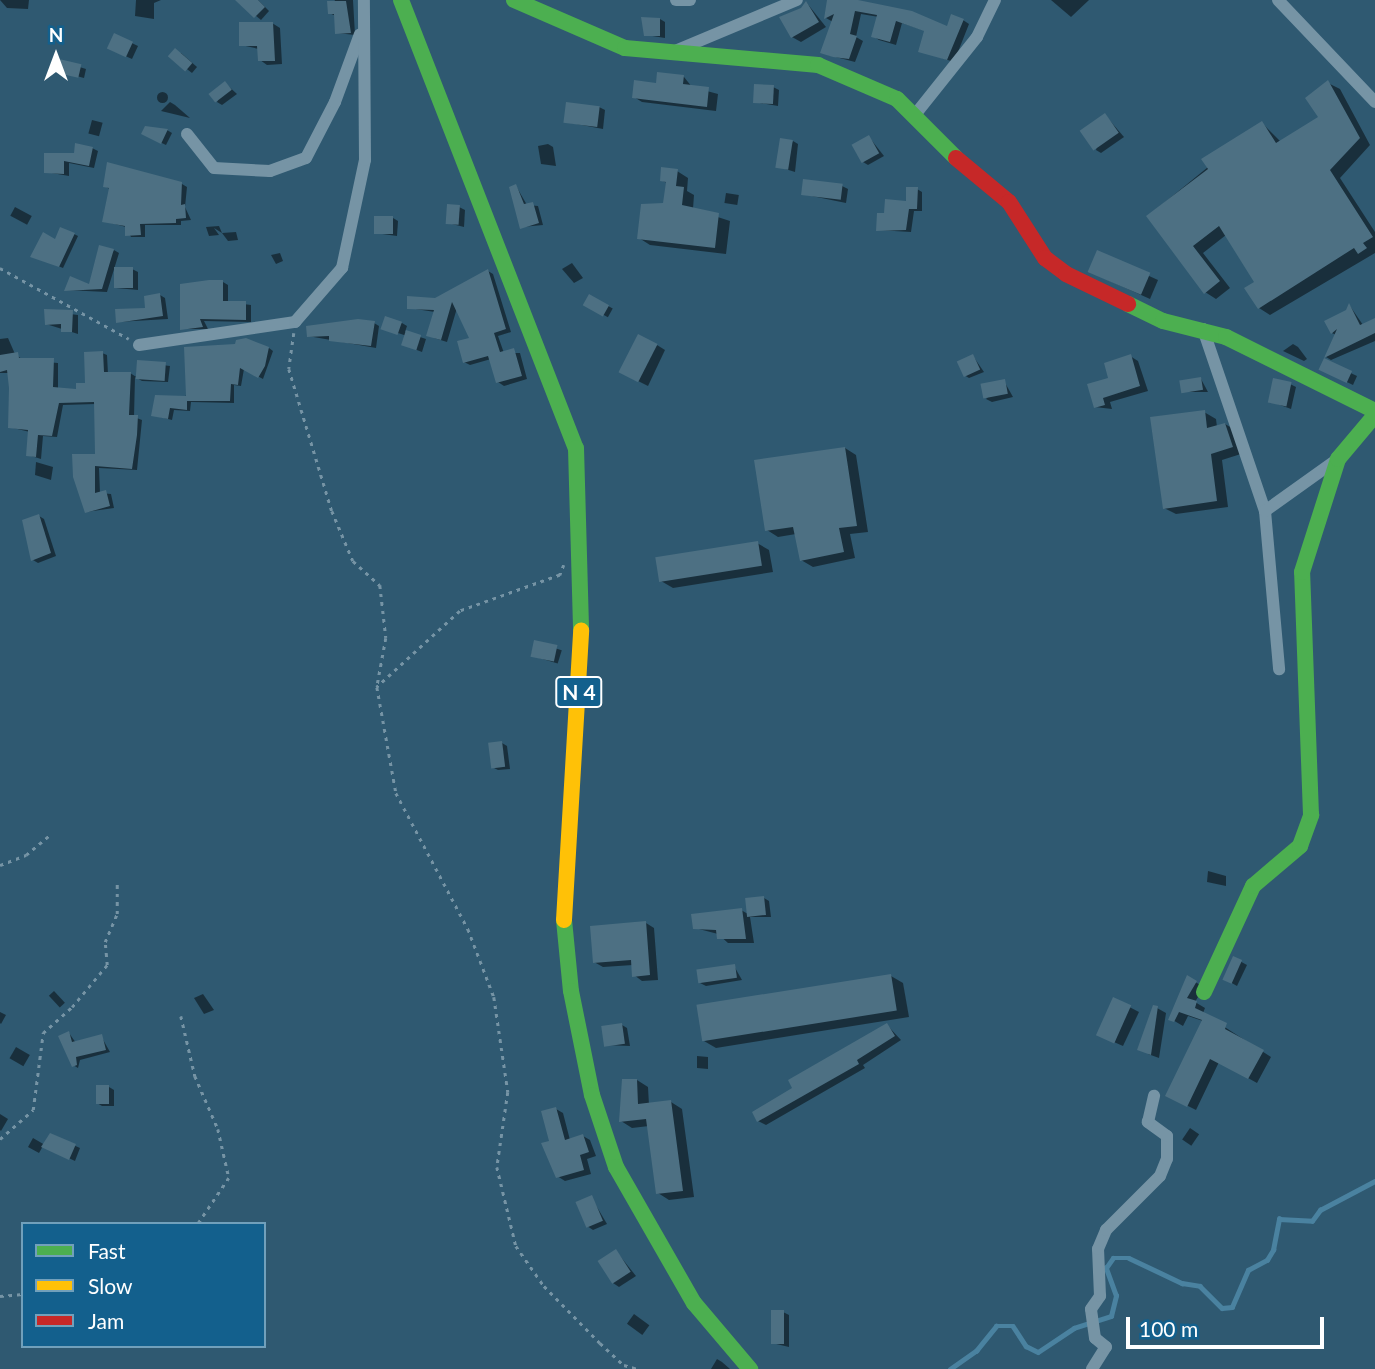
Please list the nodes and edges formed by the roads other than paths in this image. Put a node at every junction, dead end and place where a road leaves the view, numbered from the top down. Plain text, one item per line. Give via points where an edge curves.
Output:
1 (364, 0) edge
2 (401, 0) edge
3 (514, 0) edge
4 (676, 0) edge
5 (690, 0) edge
6 (766, 0) edge
7 (995, 0) edge
8 (1278, 0) edge
9 (793, 3) edge
10 (362, 29) junction
11 (672, 52) junction
12 (1375, 102) edge
13 (914, 116) junction
14 (187, 134) dead end
15 (1203, 329) junction
16 (139, 345) road end
17 (1375, 413) edge
18 (1338, 459) junction
19 (1265, 511) junction
20 (1279, 669) dead end
21 (1204, 992) dead end
22 (1154, 1096) dead end
23 (750, 1369) edge
24 (1092, 1369) edge

1 - 10 street
2 - 23 street, N 4 via 576,448 576,532 583,600 562,898 583,1055 600,1125 616,1167 694,1303
3 - 11 street via 625,48
4 - 5 street
6 - 9 street
7 - 13 street via 977,37
8 - 12 street
9 - 11 street
10 - 14 street via 335,102 306,158 270,171 214,168
10 - 16 street via 365,160 342,268 295,322
11 - 13 street via 818,65 897,99
13 - 15 street via 975,177 1009,202 1045,258 1066,274 1163,321
15 - 17 street
15 - 19 street
17 - 18 street
18 - 19 street
18 - 21 street via 1302,572 1311,815 1300,846 1253,886
19 - 20 street
22 - 24 street via 1148,1122 1167,1136 1167,1159 1160,1175 1106,1230 1098,1248 1100,1296 1091,1309 1095,1338 1106,1347

